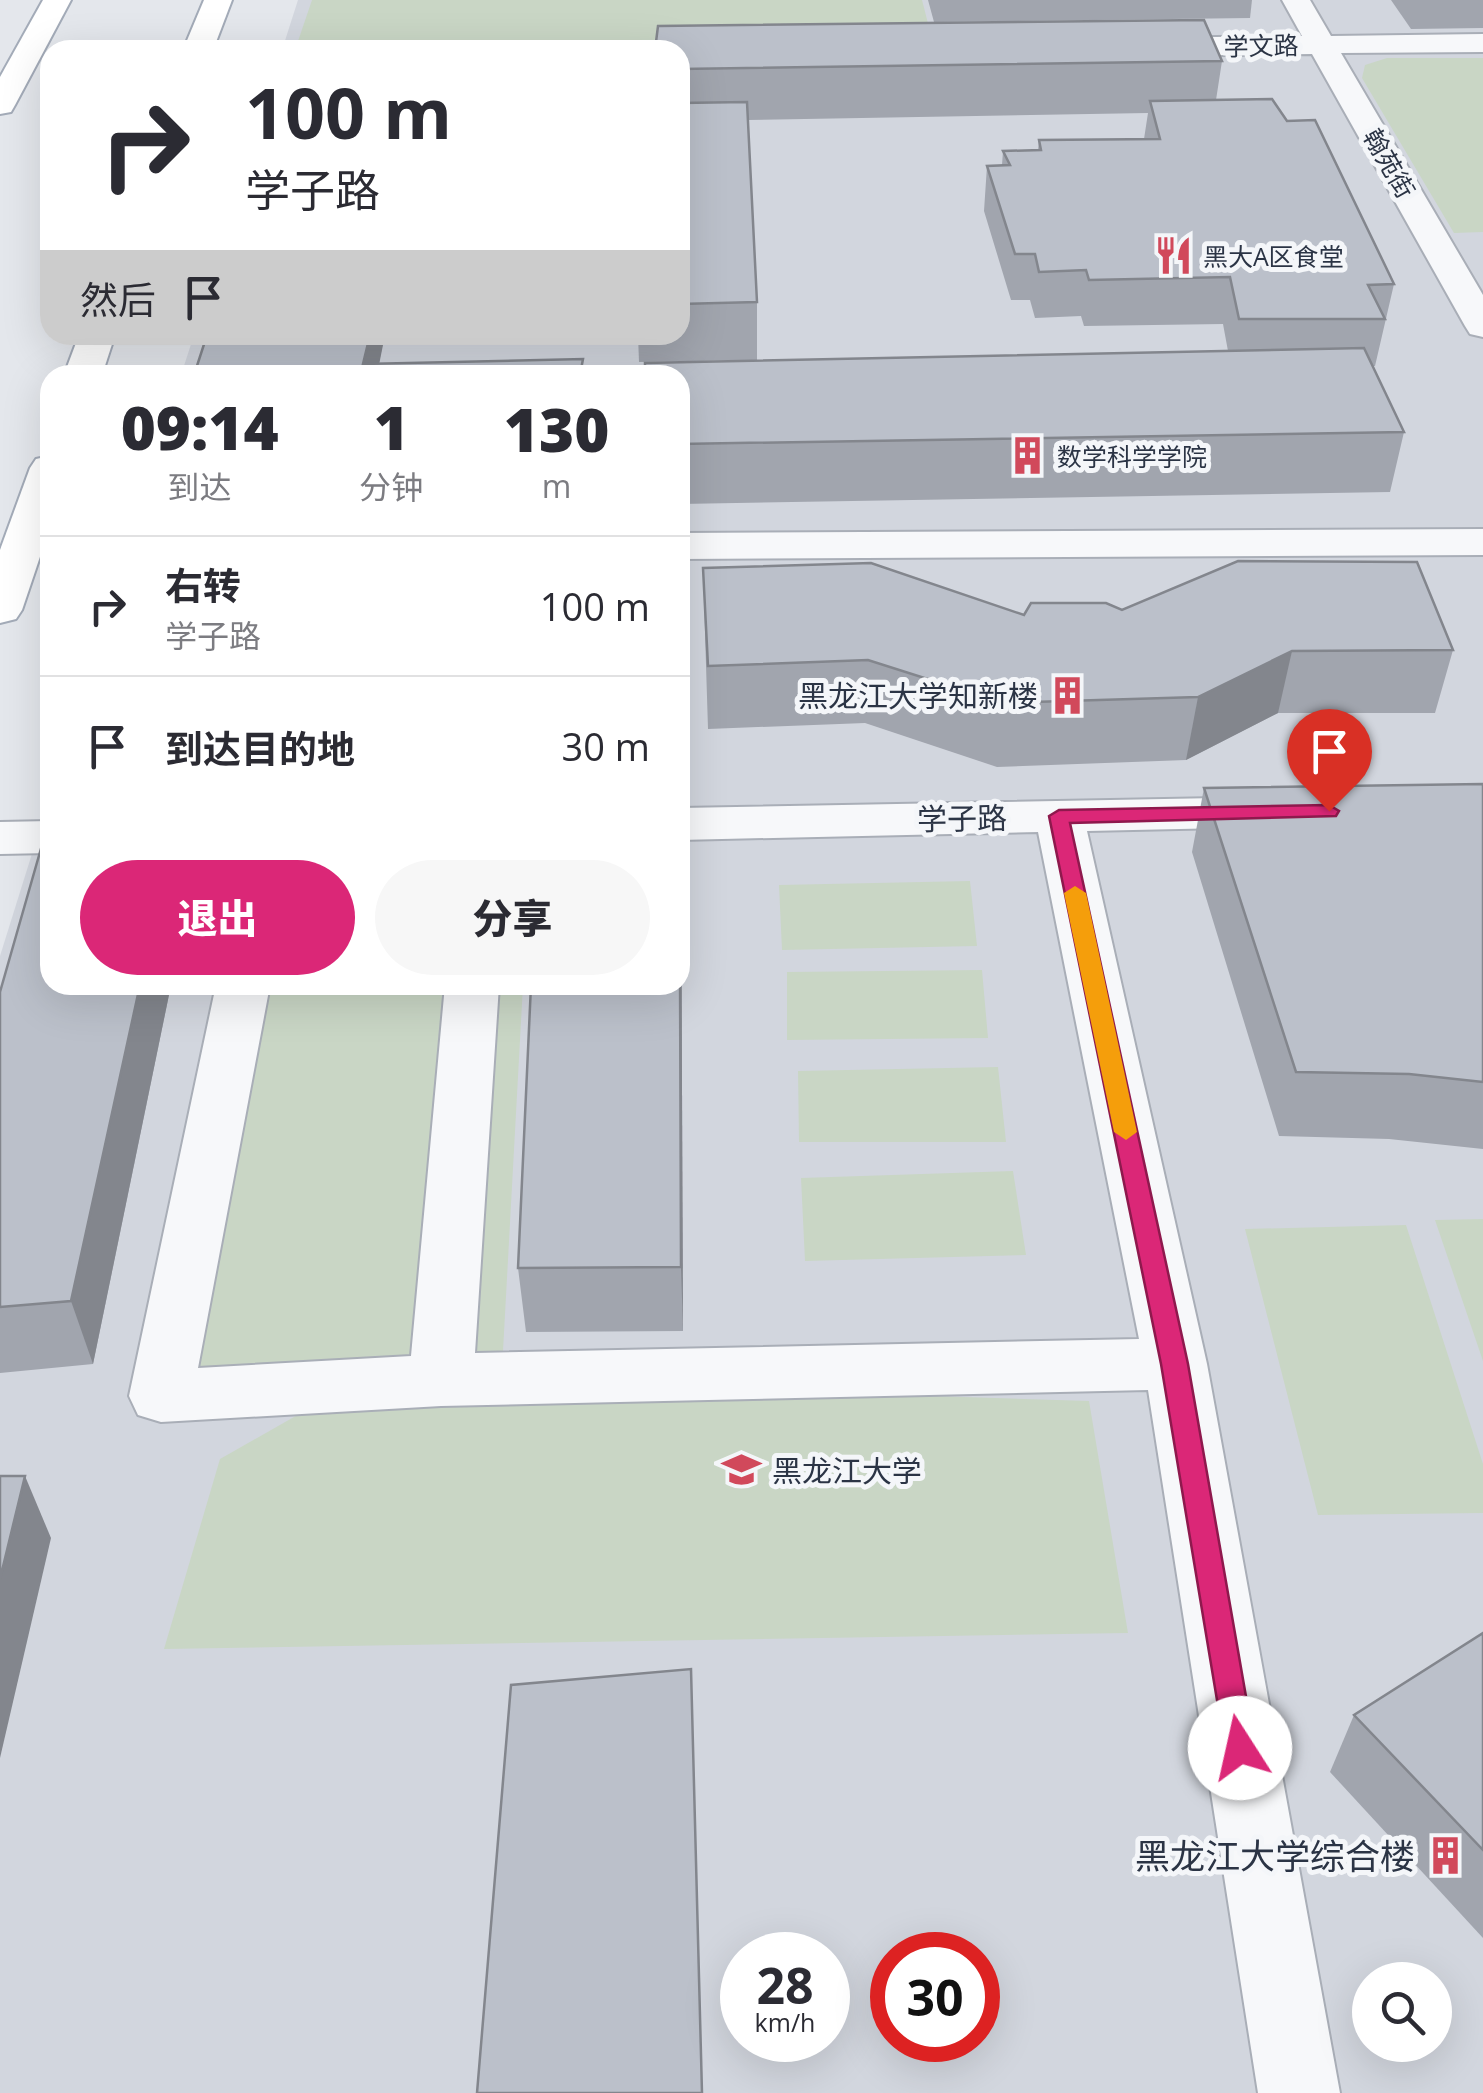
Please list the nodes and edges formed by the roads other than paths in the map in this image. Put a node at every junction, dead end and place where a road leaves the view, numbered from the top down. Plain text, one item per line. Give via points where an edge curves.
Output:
1 (57, 0) edge
2 (218, 0) edge
3 (1296, 0) edge
4 (202, 40) edge
5 (1483, 43) edge
6 (1322, 45) junction
7 (1108, 48) edge
8 (0, 105) edge
9 (1483, 326) edge
10 (40, 496) edge
11 (1483, 542) edge
12 (690, 546) edge
13 (0, 610) edge
14 (1329, 811) edge
15 (1059, 816) junction
16 (690, 824) edge
17 (40, 837) edge
18 (0, 838) edge
19 (241, 995) edge
20 (471, 995) edge
21 (1174, 1364) junction
22 (441, 1380) junction
23 (1299, 2093) edge

1 - 8 main road
2 - 4 main road
3 - 6 street, 翰苑街
5 - 6 street, 学文路
6 - 7 street, 学文路
6 - 9 street, 翰苑街
10 - 13 main road
11 - 12 street
14 - 15 street, 学子路
15 - 16 street, 学子路
15 - 21 street
17 - 18 street
19 - 22 street via 161,1396
20 - 22 street
21 - 22 street
21 - 23 street

